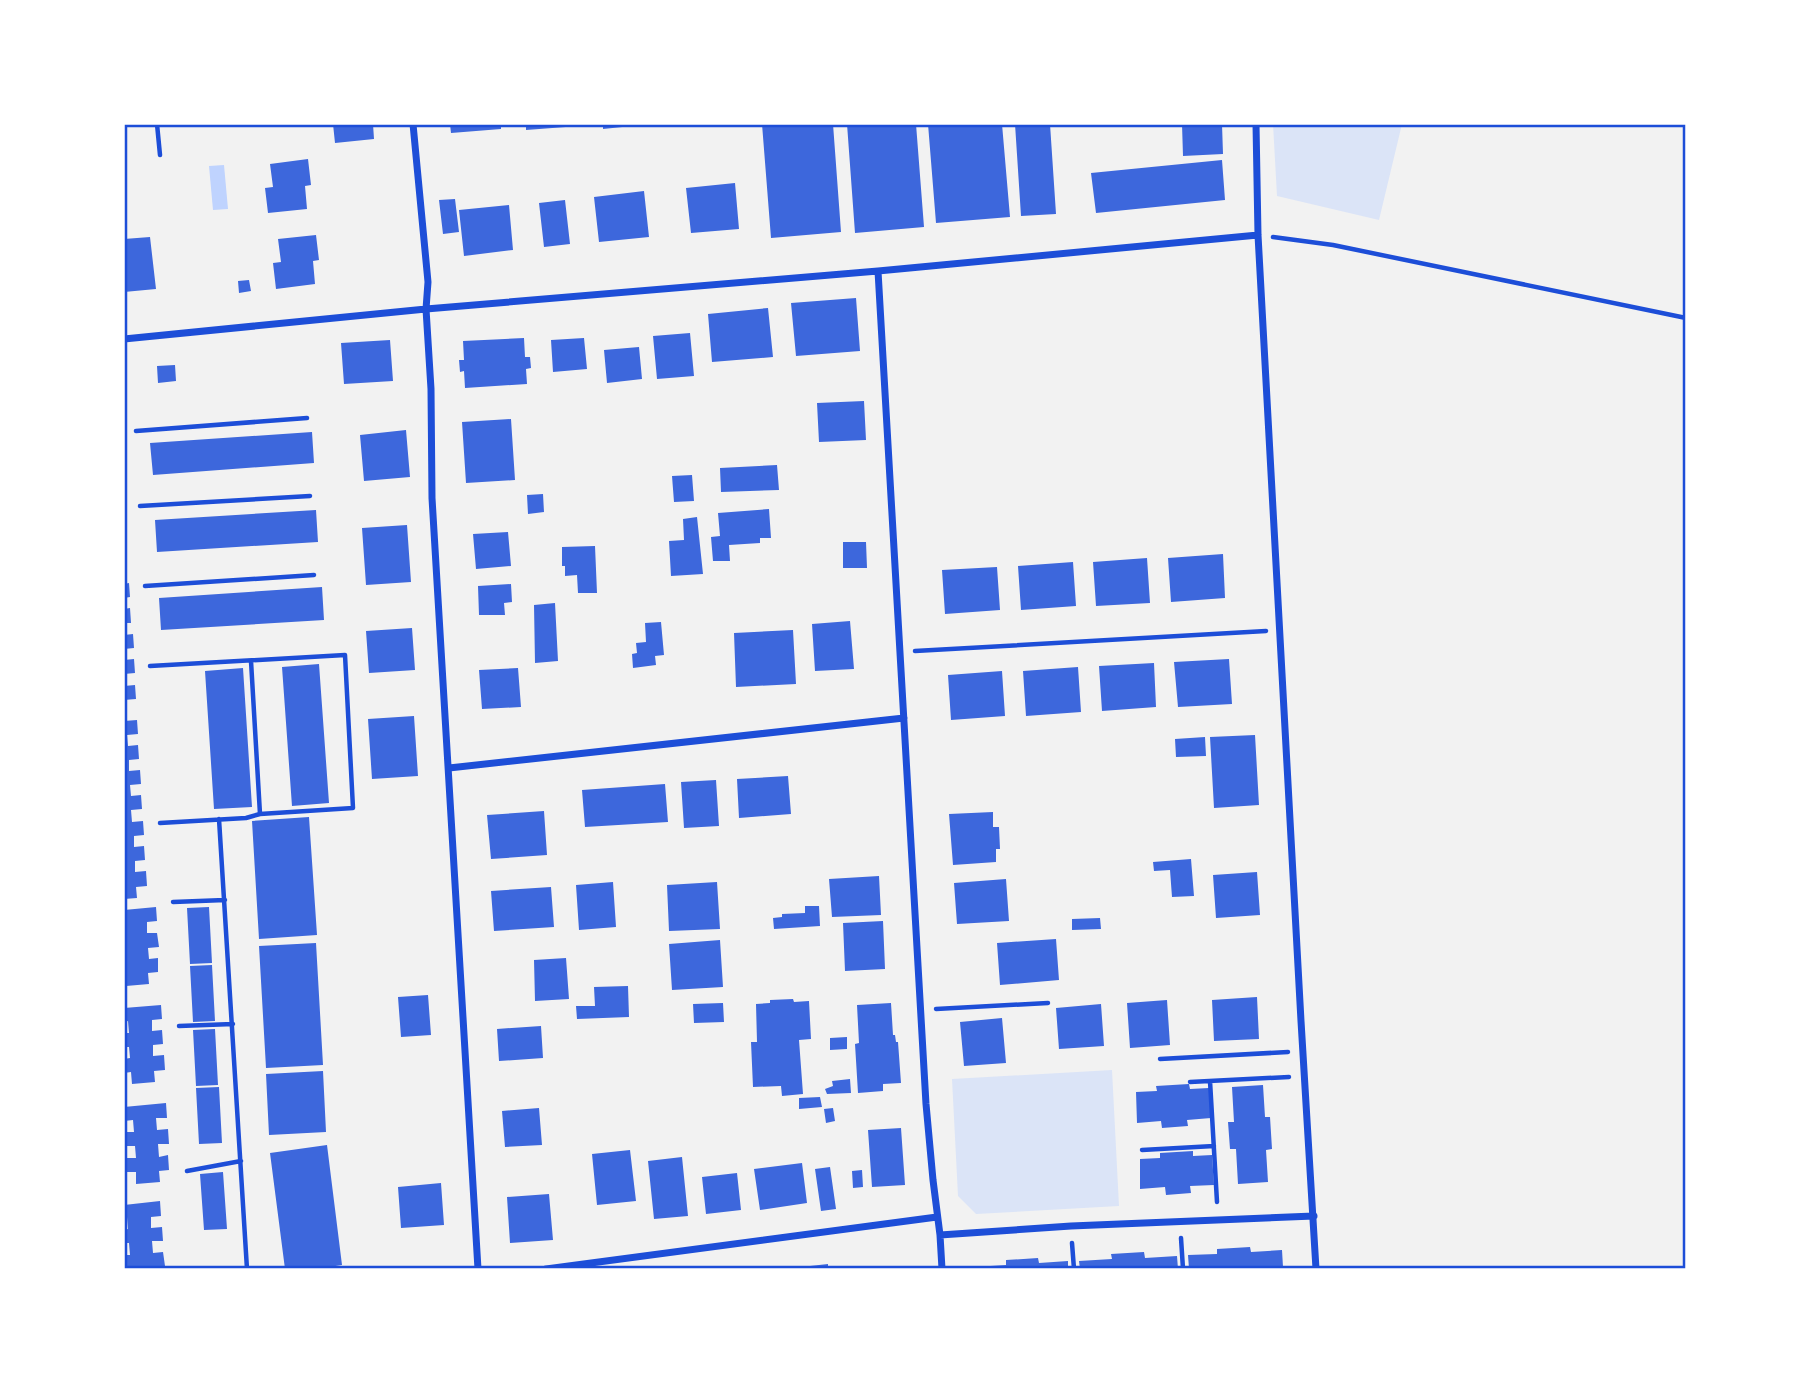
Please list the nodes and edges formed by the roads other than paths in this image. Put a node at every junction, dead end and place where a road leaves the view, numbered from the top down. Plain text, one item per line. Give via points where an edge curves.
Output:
1 (413, 124) edge
2 (1256, 124) edge
3 (1258, 235) junction
4 (878, 271) junction
5 (426, 309) junction
6 (124, 338) edge
7 (904, 718) junction
8 (449, 768) junction
9 (1314, 1216) junction
10 (937, 1217) junction
11 (940, 1235) junction
12 (478, 1269) edge
13 (545, 1269) edge
14 (942, 1269) edge
15 (1316, 1269) edge

1 - 5 street via 428,282
2 - 3 street
3 - 4 street
3 - 9 street
4 - 5 street
4 - 7 street
5 - 6 street
5 - 8 street
7 - 8 street
7 - 10 street via 926,1104
8 - 12 street
9 - 11 street
9 - 15 street
10 - 11 street
10 - 13 street
11 - 14 street

